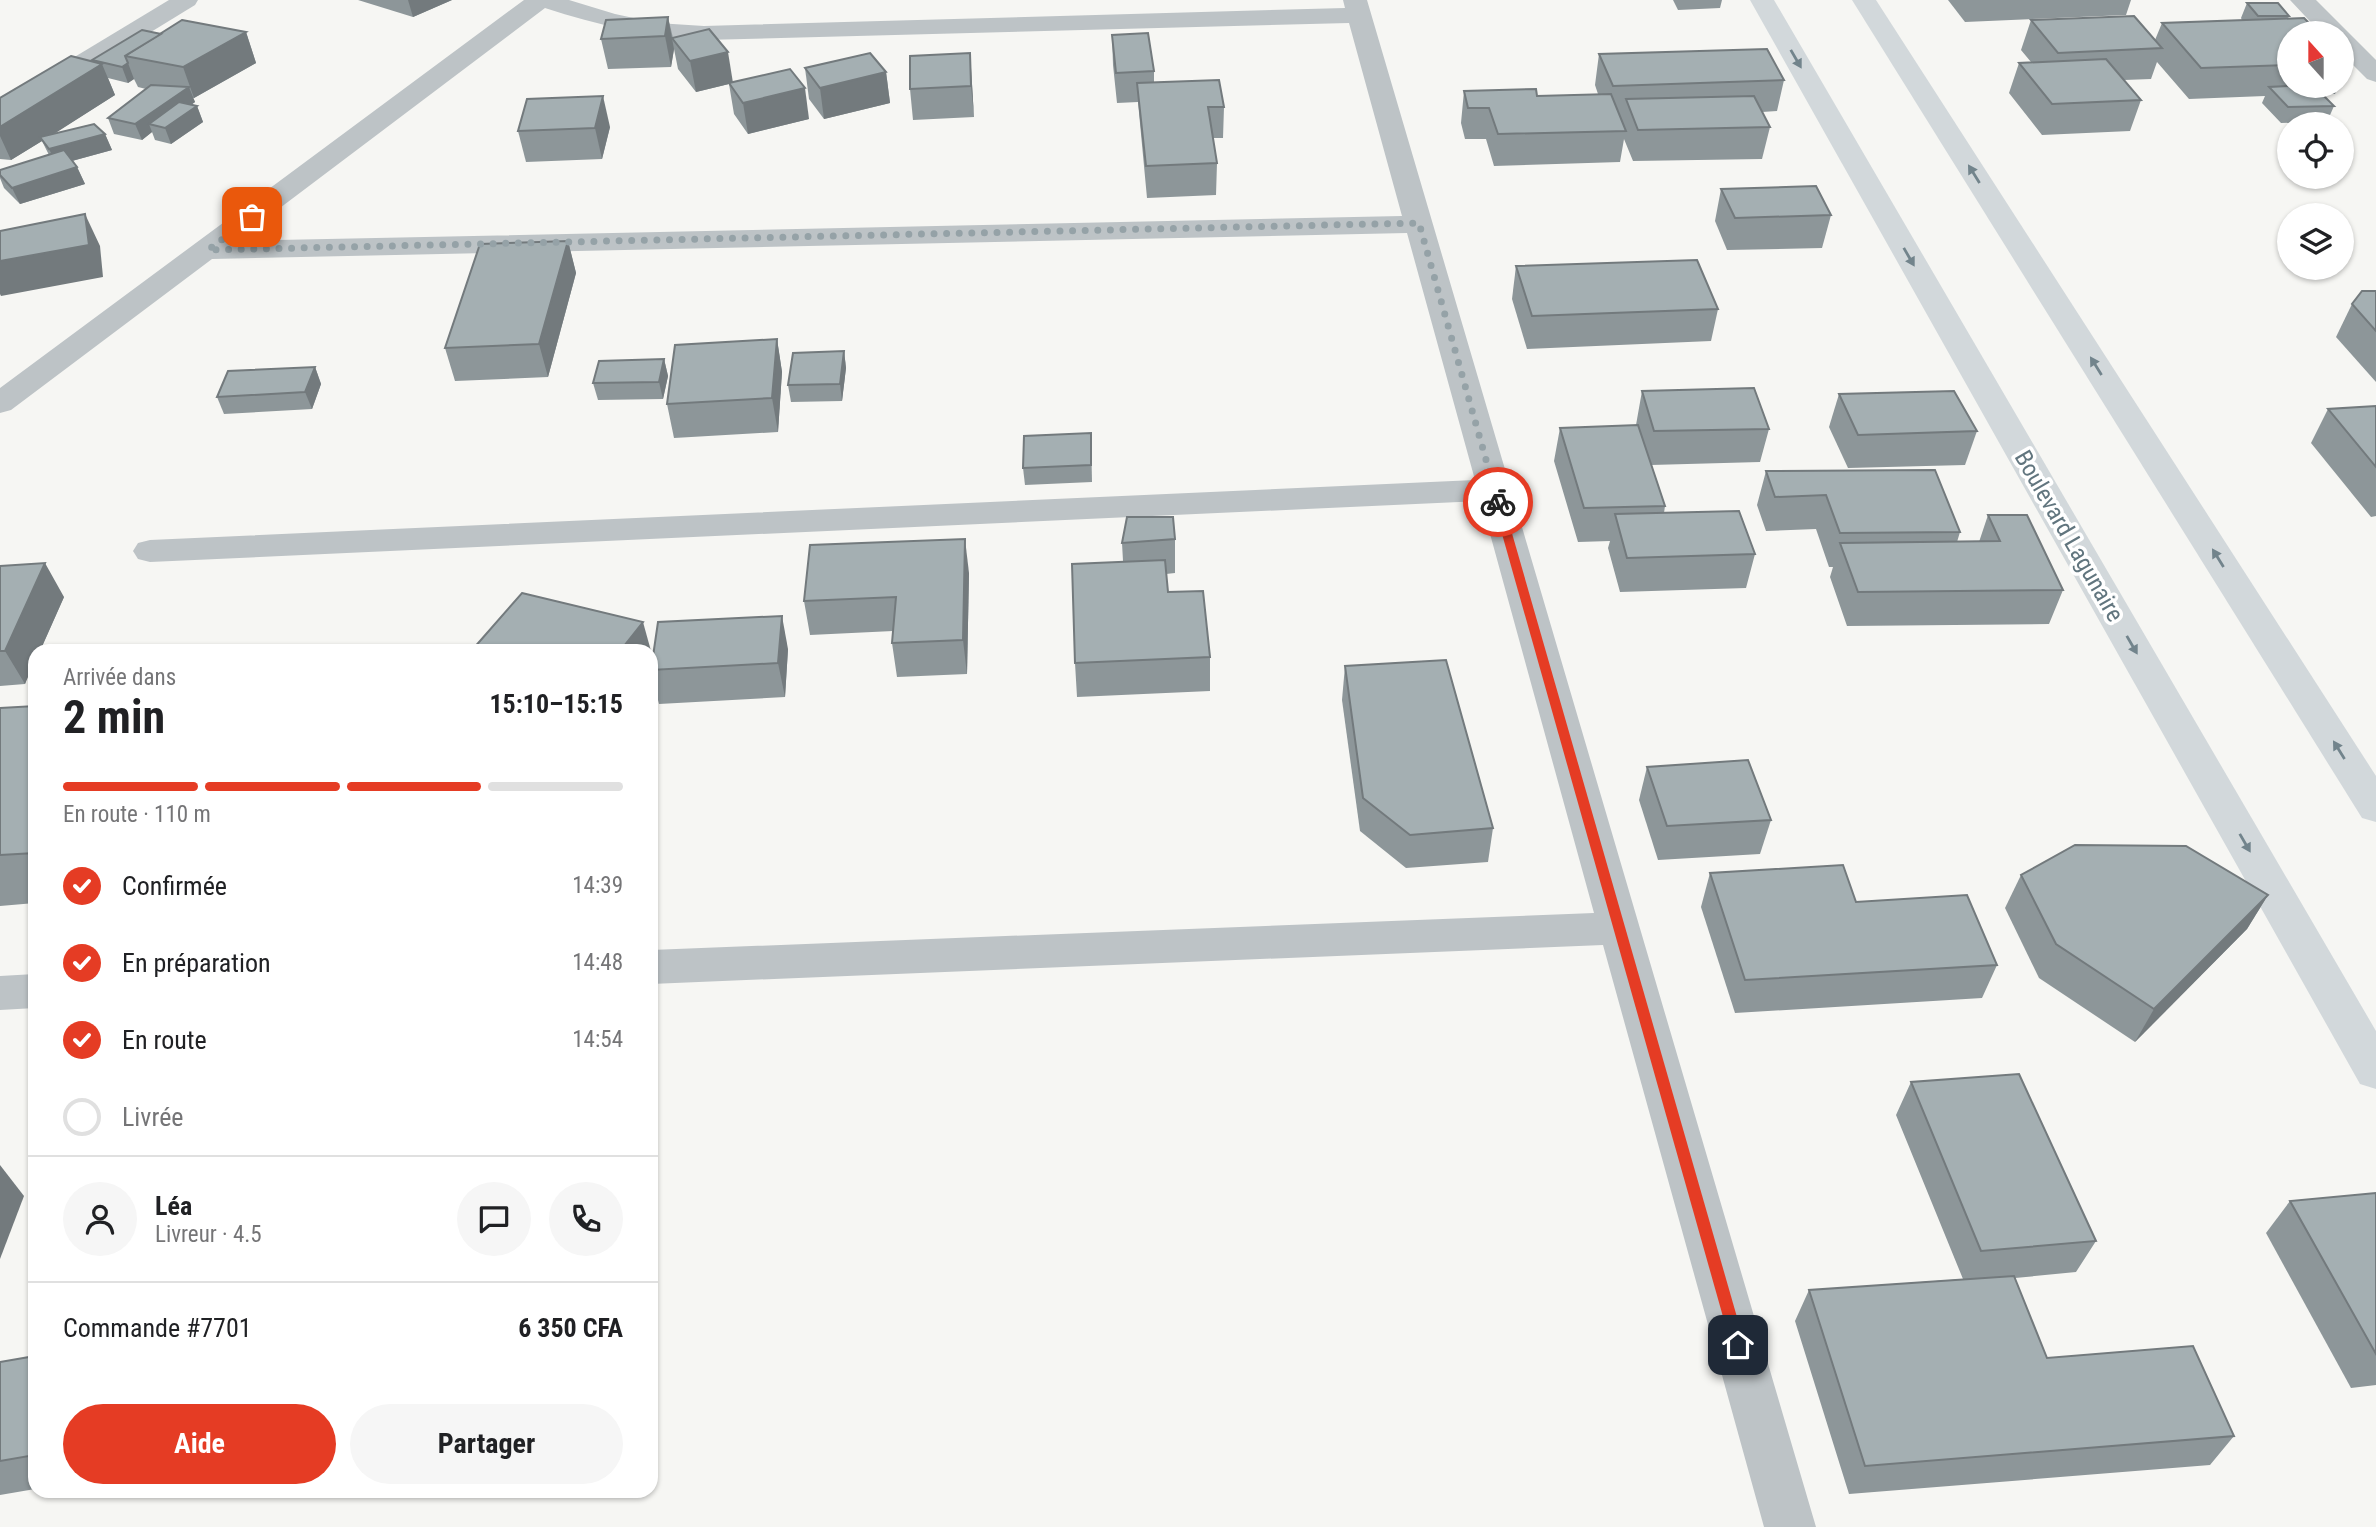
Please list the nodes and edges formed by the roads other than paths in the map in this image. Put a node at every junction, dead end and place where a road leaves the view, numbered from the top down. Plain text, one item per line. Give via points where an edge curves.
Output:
1 (186, 0) edge
2 (542, 0) edge
3 (1762, 0) edge
4 (1864, 0) edge
5 (2302, 0) edge
6 (1357, 8) edge
7 (2323, 21) edge
8 (2354, 52) edge
9 (2376, 74) edge
10 (0, 113) edge
11 (1419, 223) junction
12 (208, 250) junction
13 (0, 403) edge
14 (1495, 490) junction
15 (150, 551) dead end
16 (2376, 808) edge
17 (1619, 928) junction
18 (658, 967) edge
19 (28, 991) edge
20 (0, 993) edge
21 (2376, 1071) edge
22 (1790, 1527) edge

1 - 10 street
2 - 6 street via 611,22 704,33
2 - 12 street
3 -> 21 main road, Boulevard Lagunaire
16 -> 4 main road
5 - 7 street
6 - 11 street
8 - 9 street
11 - 12 street
11 - 14 street
12 - 13 street
14 - 15 street
14 - 17 street
17 - 18 street
17 - 22 street
19 - 20 street

